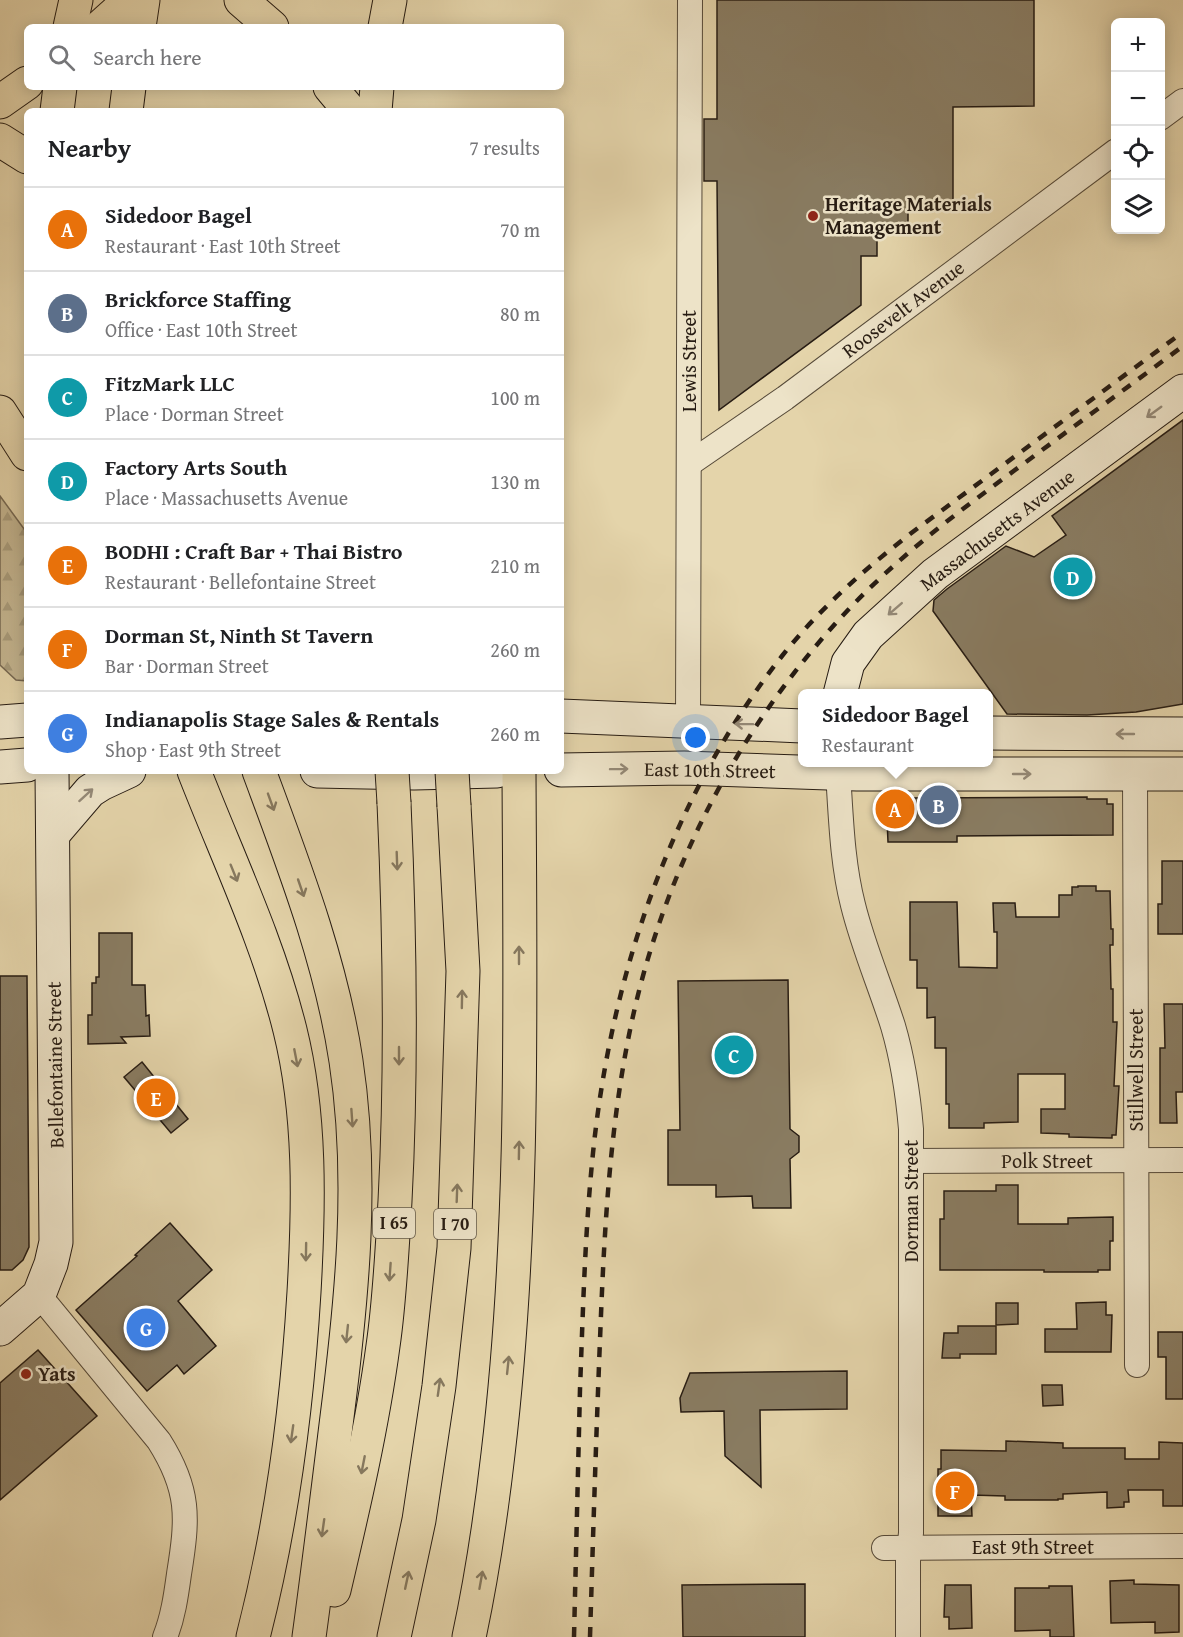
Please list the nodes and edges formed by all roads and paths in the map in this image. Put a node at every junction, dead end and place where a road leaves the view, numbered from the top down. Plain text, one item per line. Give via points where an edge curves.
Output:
1 (76, 0) edge
2 (130, 0) edge
3 (143, 0) edge
4 (241, 0) edge
5 (390, 0) edge
6 (690, 0) edge
7 (71, 24) edge
8 (103, 24) edge
9 (139, 24) edge
10 (269, 24) edge
11 (386, 24) edge
12 (24, 85) edge
13 (60, 90) edge
14 (129, 90) edge
15 (332, 90) edge
16 (377, 90) edge
17 (1183, 101) edge
18 (0, 102) edge
19 (57, 108) edge
20 (126, 108) edge
21 (348, 108) edge
22 (375, 108) edge
23 (1165, 115) edge
24 (0, 140) edge
25 (1111, 155) edge
26 (24, 156) edge
27 (1183, 391) edge
28 (0, 412) edge
29 (24, 449) edge
30 (689, 464) junction
31 (841, 689) edge
32 (564, 716) edge
33 (24, 720) edge
34 (0, 722) edge
35 (688, 722) junction
36 (798, 726) edge
37 (993, 733) edge
38 (1183, 734) edge
39 (24, 765) edge
40 (0, 767) edge
41 (838, 768) edge
42 (564, 770) edge
43 (52, 774) edge
44 (123, 774) edge
45 (195, 774) edge
46 (261, 774) edge
47 (452, 774) edge
48 (519, 774) edge
49 (1136, 774) junction
50 (1183, 774) edge
51 (393, 787) edge
52 (54, 833) junction
53 (1136, 1160) junction
54 (1183, 1160) edge
55 (911, 1161) junction
56 (39, 1295) junction
57 (0, 1329) edge
58 (1137, 1365) dead end
59 (1183, 1546) edge
60 (909, 1547) junction
61 (884, 1548) dead end
62 (165, 1637) edge
63 (253, 1637) edge
64 (309, 1637) edge
65 (322, 1637) edge
66 (394, 1637) edge
67 (469, 1637) edge
68 (908, 1637) edge

1 - 7 highway
2 - 8 highway
3 - 9 highway
4 - 10 highway
5 - 11 highway
6 - 30 street, Lewis Street
12 - 18 highway
13 - 19 highway
14 - 20 highway
15 - 21 highway
16 - 22 highway
17 - 23 street
24 - 26 highway
25 - 30 street, Roosevelt Avenue via 785,398
27 -> 31 main road, Massachusetts Avenue via 935,574 868,634 848,663
28 - 29 highway
30 - 35 street, Lewis Street
32 - 35 main road
33 - 34 main road
36 -> 35 main road
38 -> 37 main road
39 - 40 main road
42 -> 41 main road, East 10th Street
41 -> 49 main road, East 10th Street
41 - 55 street, Dorman Street via 843,851 852,902 903,1065
43 - 52 main road, Bellefontaine Street
52 -> 44 main road via 90,791
45 -> 63 highway via 278,988 290,1031 306,1131 306,1260 295,1411 284,1489
46 -> 64 highway via 309,910 337,1014 354,1142 354,1249 348,1320
66 -> 47 highway, I 70, bridge via 419,1520 454,1248 463,971
67 -> 48 highway via 487,1542 515,1279
49 - 50 main road, East 10th Street
49 - 53 street, Stillwell Street
51 -> 65 highway, I 65 via 399,1087 389,1288 384,1344 364,1457
52 - 56 main road, Bellefontaine Street via 57,1220 51,1264
53 - 54 street, Polk Street
53 - 55 street, Polk Street
53 - 58 street, Stillwell Street
55 - 60 street, Dorman Street
56 - 57 main road
56 - 62 street via 159,1441 175,1468 184,1499 186,1528 174,1610
59 - 60 street, East 9th Street
60 - 61 street, East 9th Street
60 - 68 street, Dorman Street

